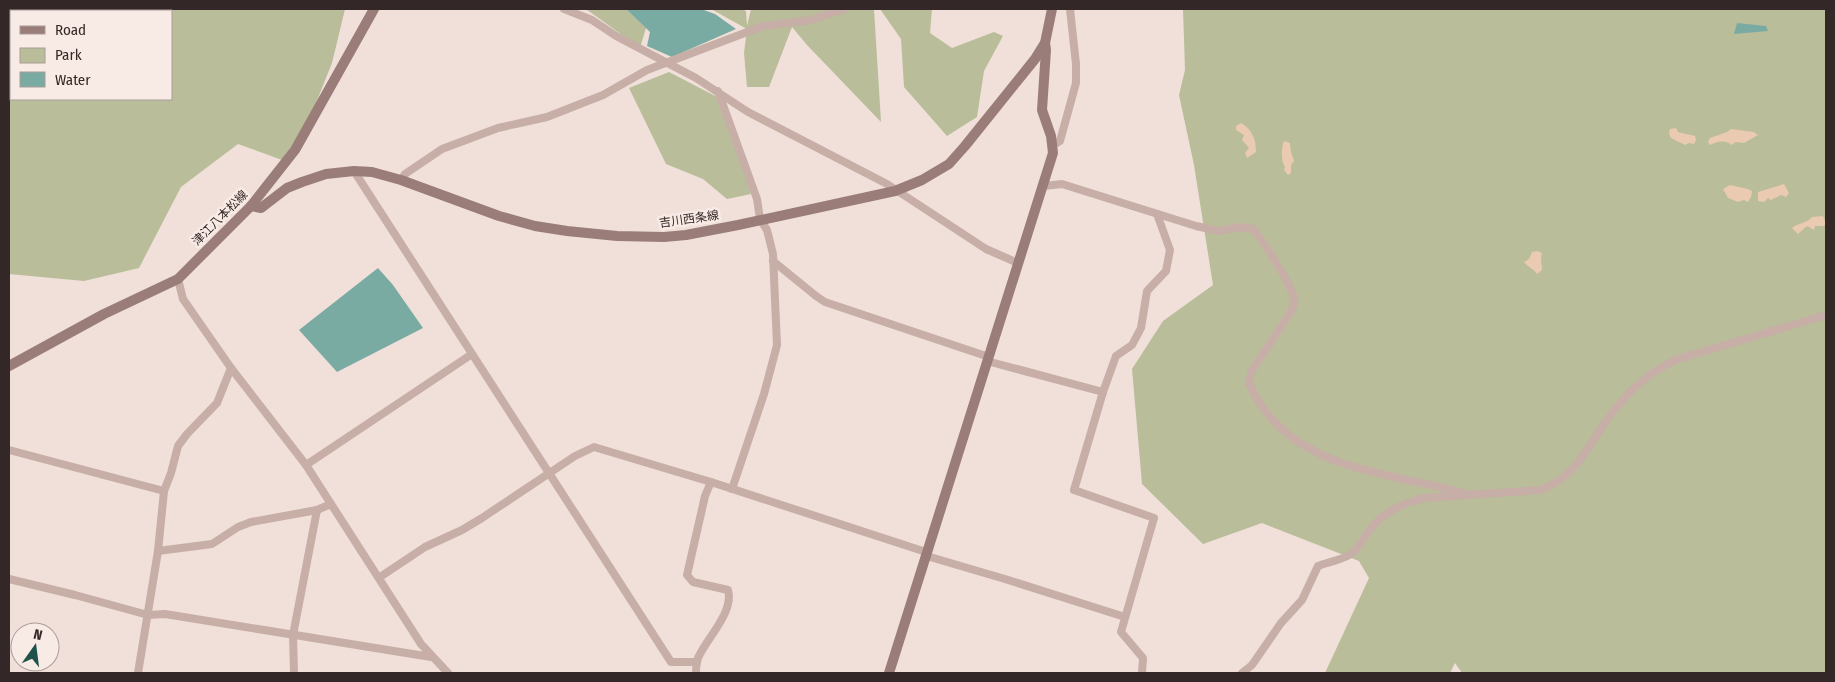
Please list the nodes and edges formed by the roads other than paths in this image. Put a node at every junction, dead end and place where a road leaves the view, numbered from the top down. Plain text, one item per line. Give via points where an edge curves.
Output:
1 (374, 9) edge
2 (564, 9) edge
3 (844, 9) edge
4 (1052, 9) edge
5 (1070, 9) edge
6 (1045, 43) junction
7 (669, 62) junction
8 (718, 91) junction
9 (1053, 145) junction
10 (354, 171) junction
11 (402, 180) junction
12 (1044, 186) junction
13 (895, 191) junction
14 (251, 206) junction
15 (1157, 214) junction
16 (760, 219) junction
17 (773, 261) junction
18 (1018, 263) junction
19 (178, 279) junction
20 (1826, 315) edge
21 (472, 354) junction
22 (988, 359) junction
23 (9, 366) edge
24 (230, 368) junction
25 (1103, 392) junction
26 (9, 450) edge
27 (306, 465) junction
28 (549, 474) junction
29 (711, 482) junction
30 (732, 489) junction
31 (164, 491) junction
32 (1474, 496) junction
33 (331, 504) junction
34 (317, 510) junction
35 (158, 551) junction
36 (926, 554) junction
37 (380, 577) junction
38 (9, 579) edge
39 (148, 615) junction
40 (1125, 617) junction
41 (293, 635) junction
42 (431, 657) junction
43 (697, 662) junction
44 (441, 670) edge
45 (138, 673) edge
46 (294, 673) edge
47 (448, 673) edge
48 (696, 673) edge
49 (889, 673) edge
50 (1142, 673) edge
51 (1242, 673) edge

1 - 14 main road, 津江八本松線 via 294,150
2 - 7 street via 592,20 616,36
3 - 7 street via 810,20 763,26
4 - 6 main road, 吉川西条線
5 - 9 street via 1076,83 1060,141
6 - 9 main road via 1042,110
6 - 13 main road, 吉川西条線 via 949,164
7 - 8 street
7 - 11 street via 566,110 498,128 442,149 405,174
8 - 13 street via 748,112
8 - 16 street via 757,199
9 - 12 main road
10 - 11 main road, 吉川西条線
10 - 14 main road, 吉川西条線 via 326,174 302,182 287,188 261,208
10 - 21 street
11 - 16 main road, 吉川西条線 via 508,218 568,231 664,236
12 - 15 street via 1062,184
12 - 18 main road
13 - 16 main road, 吉川西条線
13 - 18 street via 986,249
14 - 19 main road, 津江八本松線
15 - 25 street via 1170,250 1166,271 1147,291 1141,328 1132,345 1116,356
15 - 32 street via 1219,231 1240,227 1252,229 1263,243 1295,300 1292,310 1251,372 1248,383 1273,421 1284,431 1326,457 1368,471
16 - 17 street via 767,230
17 - 22 street via 825,302
17 - 30 street via 777,345
18 - 22 main road
19 - 23 main road, 津江八本松線 via 104,314
19 - 24 street via 183,299
20 - 32 street via 1675,360 1658,368 1619,404 1588,451 1568,474 1540,490
21 - 27 street
21 - 28 street
22 - 25 street
22 - 36 main road
24 - 27 street
24 - 31 street via 217,403 178,446
25 - 40 street via 1074,490 1154,518
26 - 31 street
27 - 33 street
28 - 29 street via 594,447
28 - 37 street via 482,518 425,547
28 - 43 street via 671,662
29 - 30 street
29 - 43 street via 687,575 693,582 728,590 729,594 720,624
30 - 36 street
31 - 35 street
32 - 51 street via 1424,498 1405,503 1385,514 1351,554 1318,566 1302,600 1281,623 1252,665
33 - 34 street
33 - 37 street
34 - 35 street via 251,522 212,544
34 - 41 street
35 - 39 street
36 - 40 street via 930,558
36 - 49 main road
37 - 42 street
38 - 39 street
39 - 41 street via 165,614
39 - 45 street
40 - 50 street via 1121,632 1143,658
41 - 42 street
41 - 46 street
42 - 44 street
43 - 48 street
44 - 47 street

